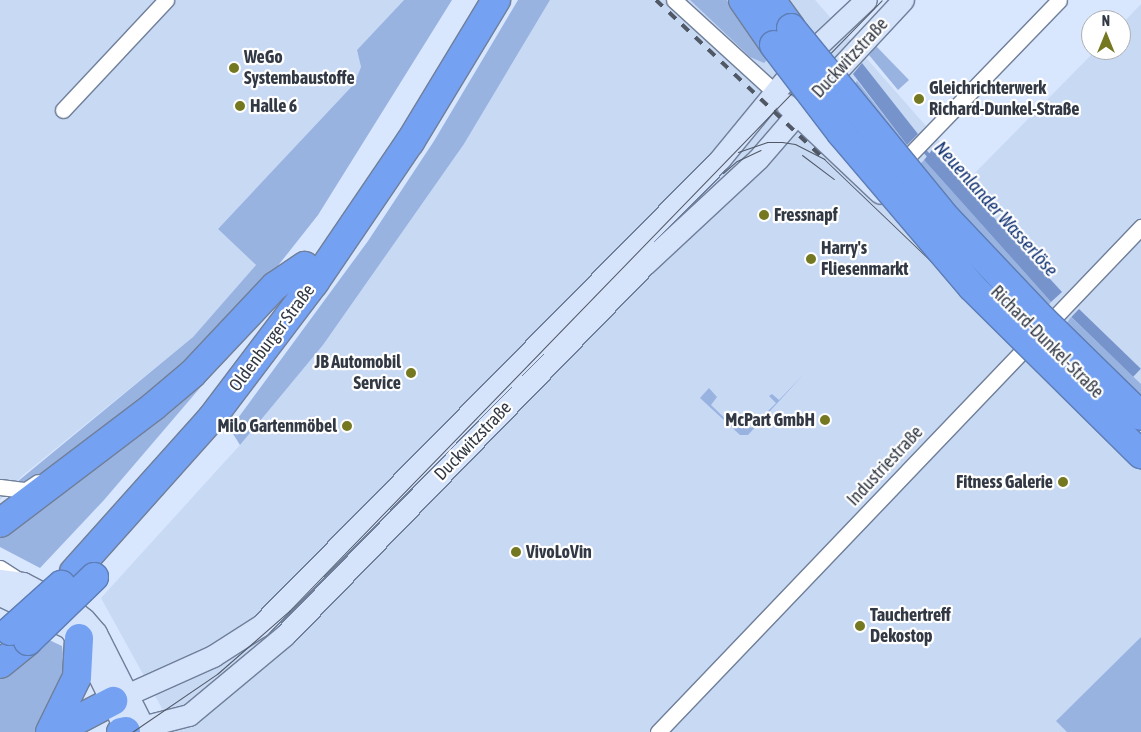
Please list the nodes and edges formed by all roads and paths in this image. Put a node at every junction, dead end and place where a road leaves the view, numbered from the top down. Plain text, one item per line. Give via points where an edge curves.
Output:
1 (166, 0) edge
2 (475, 0) edge
3 (496, 0) edge
4 (674, 0) edge
5 (743, 0) edge
6 (771, 0) edge
7 (866, 0) edge
8 (903, 0) edge
9 (1059, 0) edge
10 (782, 36) junction
11 (776, 93) junction
12 (64, 110) dead end
13 (796, 115) junction
14 (874, 188) junction
15 (1141, 227) edge
16 (305, 266) junction
17 (1037, 333) junction
18 (1141, 416) edge
19 (1141, 434) edge
20 (1141, 454) edge
21 (92, 455) junction
22 (0, 487) edge
23 (0, 523) edge
24 (0, 568) edge
25 (75, 572) junction
26 (0, 580) edge
27 (23, 583) junction
28 (0, 595) edge
29 (10, 632) edge
30 (79, 638) junction
31 (0, 664) edge
32 (120, 697) junction
33 (133, 731) edge
34 (50, 732) edge
35 (54, 732) edge
36 (658, 732) edge

1 - 12 street
2 - 16 highway, Oldenburger Straße via 417,100
3 - 25 highway, Oldenburger Straße via 442,92 364,212 241,380 224,422 181,478
4 - 11 street
5 - 10 highway
6 - 10 highway
7 - 11 main road, Duckwitzstraße via 798,64
8 - 13 main road, Duckwitzstraße
9 - 14 street via 911,156
10 - 18 highway, bridge via 1037,314
10 - 20 highway, bridge via 835,126 946,258 1017,334
11 - 13 main road
11 - 32 main road, Duckwitzstraße via 720,159 260,626 213,656
13 - 14 main road, Richard-Dunkel-Straße
13 - 33 main road, Duckwitzstraße via 758,160 627,282 286,635 189,714
14 - 17 main road, Richard-Dunkel-Straße via 898,210 927,220
15 - 17 street, Industriestraße
16 - 21 highway via 275,286 192,374
16 - 25 highway, Oldenburger Straße
17 - 19 main road, Richard-Dunkel-Straße
17 - 36 street, Industriestraße
21 - 22 street via 70,460 26,490
21 - 23 highway
24 - 27 street
25 - 29 highway, bridge
25 - 29 highway, Oldenburger Straße
26 - 27 main road
27 - 32 main road via 69,607 96,633
28 - 30 main road via 56,620
29 - 31 highway
30 - 32 main road
30 - 34 highway via 77,677
32 - 33 main road
32 - 35 highway

